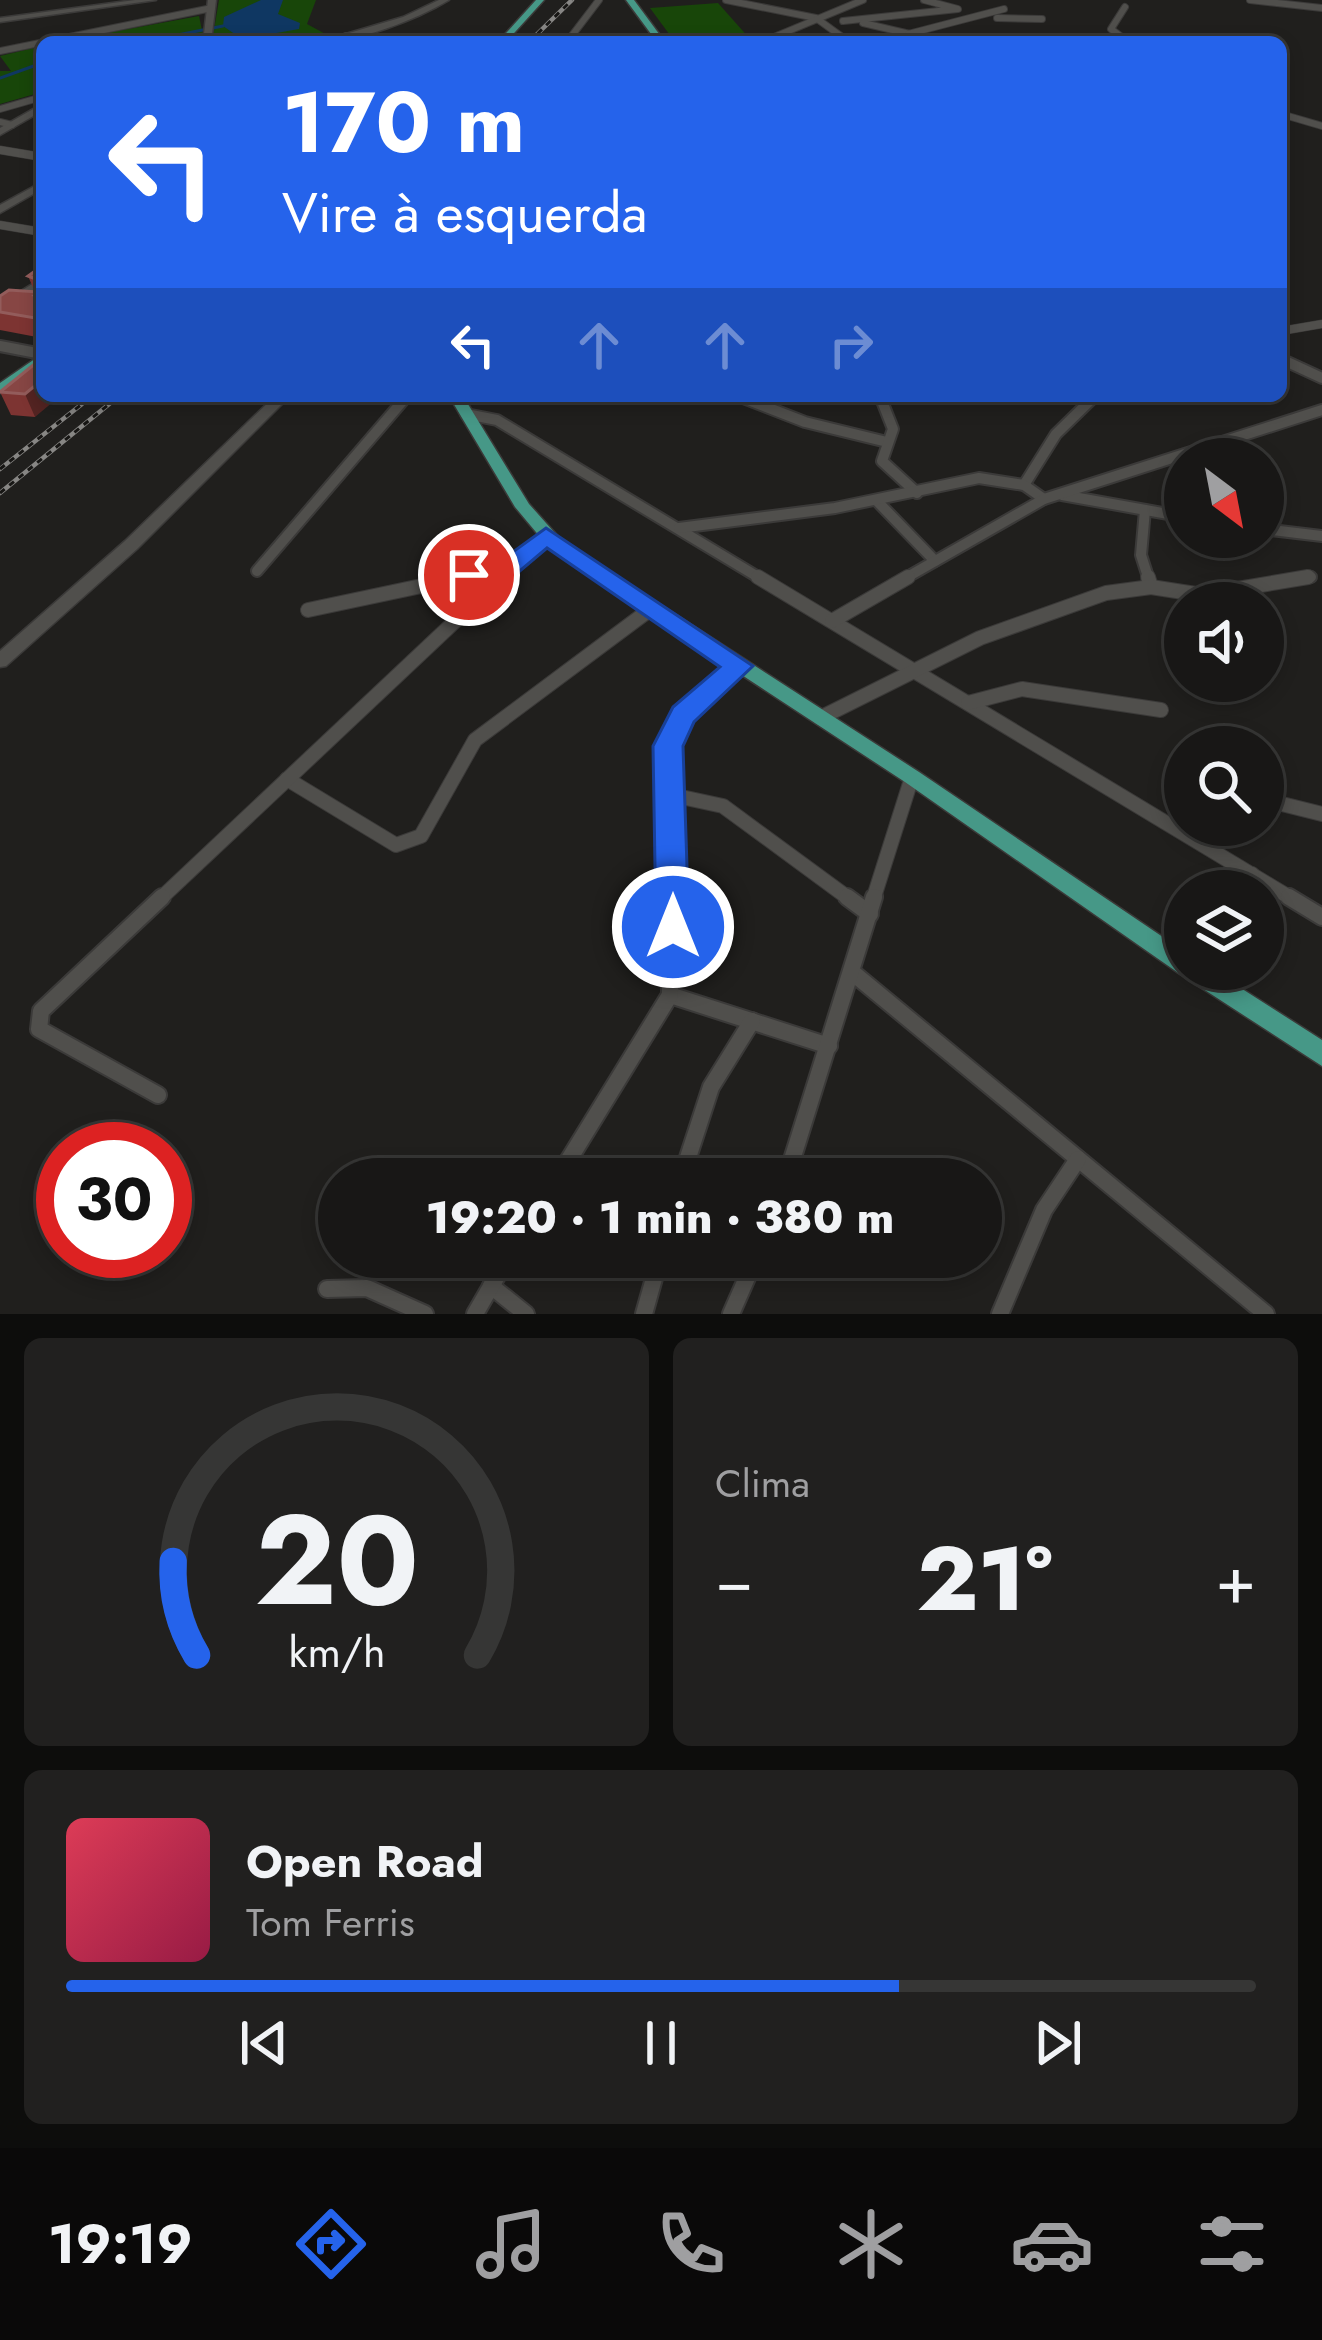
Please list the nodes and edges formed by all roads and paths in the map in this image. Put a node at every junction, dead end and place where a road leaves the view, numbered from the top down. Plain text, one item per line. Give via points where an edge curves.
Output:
1 (152, 0) edge
2 (446, 0) edge
3 (530, 0) edge
4 (540, 0) edge
5 (599, 0) edge
6 (630, 0) edge
7 (726, 0) edge
8 (863, 0) edge
9 (924, 0) edge
10 (1250, 0) edge
11 (744, 1) edge
12 (117, 2) edge
13 (212, 7) edge
14 (1125, 7) dead end
15 (1322, 8) edge
16 (1004, 9) dead end
17 (985, 13) junction
18 (0, 17) edge
19 (1042, 19) dead end
20 (820, 20) junction
21 (843, 21) junction
22 (136, 22) junction
23 (908, 34) junction
24 (65, 36) edge
25 (346, 36) edge
26 (497, 36) edge
27 (507, 36) edge
28 (572, 36) edge
29 (657, 36) edge
30 (778, 36) edge
31 (841, 36) edge
32 (917, 36) edge
33 (1120, 36) edge
34 (36, 42) edge
35 (0, 48) edge
36 (36, 102) edge
37 (36, 106) edge
38 (0, 109) edge
39 (1287, 116) edge
40 (6, 124) edge
41 (1322, 126) edge
42 (0, 132) edge
43 (0, 150) edge
44 (36, 156) edge
45 (36, 189) edge
46 (0, 210) edge
47 (0, 225) edge
48 (36, 231) edge
49 (36, 288) edge
50 (0, 310) edge
51 (1322, 324) edge
52 (1287, 330) edge
53 (0, 346) edge
54 (36, 355) edge
55 (36, 361) edge
56 (1287, 362) edge
57 (36, 378) edge
58 (1322, 378) edge
59 (4, 386) edge
60 (26, 386) junction
61 (277, 402) edge
62 (402, 402) edge
63 (753, 402) edge
64 (883, 402) edge
65 (1089, 402) edge
66 (0, 404) edge
67 (461, 405) edge
68 (1322, 410) edge
69 (887, 442) junction
70 (1024, 485) junction
71 (917, 493) junction
72 (1060, 494) junction
73 (1044, 499) junction
74 (877, 501) junction
75 (1145, 510) junction
76 (1164, 513) edge
77 (679, 528) junction
78 (1284, 531) edge
79 (546, 536) junction
80 (1322, 536) edge
81 (935, 561) junction
82 (506, 569) junction
83 (257, 571) dead end
84 (1311, 577) dead end
85 (1151, 587) junction
86 (652, 608) junction
87 (308, 610) dead end
88 (832, 621) junction
89 (0, 661) edge
90 (739, 666) junction
91 (914, 669) junction
92 (968, 703) junction
93 (1161, 710) dead end
94 (820, 718) junction
95 (912, 777) junction
96 (287, 779) junction
97 (672, 795) junction
98 (1284, 804) edge
99 (1322, 814) edge
100 (1245, 870) edge
101 (1284, 894) edge
102 (870, 914) junction
103 (1322, 917) edge
104 (1164, 950) edge
105 (853, 973) junction
106 (1224, 990) edge
107 (670, 994) junction
108 (752, 1021) junction
109 (829, 1046) junction
110 (1322, 1054) edge
111 (158, 1095) dead end
112 (570, 1158) edge
113 (688, 1158) edge
114 (793, 1158) edge
115 (1078, 1159) junction
116 (496, 1278) edge
117 (654, 1278) edge
118 (747, 1278) edge
119 (491, 1286) junction
120 (327, 1289) dead end
121 (425, 1314) edge
122 (475, 1314) edge
123 (526, 1314) edge
124 (644, 1314) edge
125 (731, 1314) edge
126 (1000, 1314) edge
127 (1266, 1314) edge

1 - 12 street
2 - 25 street
3 - 26 main road
4 - 27 main road
5 - 28 street
6 - 29 main road
7 - 11 street
8 - 20 street
9 - 21 street via 958,9
10 - 15 street
11 - 20 street
12 - 18 street
12 - 22 street
13 - 22 street
14 - 33 street via 1111,29
16 - 17 street
17 - 19 street
17 - 23 street
20 - 21 street
20 - 30 street
20 - 31 street
21 - 23 street
22 - 24 street
23 - 32 street
34 - 35 street
36 - 38 street
37 - 40 street
39 - 41 street
40 - 42 street
43 - 44 street
45 - 46 street
47 - 48 street
49 - 50 street
51 - 52 street
53 - 54 street
55 - 59 main road
56 - 58 street
57 - 60 main road
59 - 60 main road
60 - 66 main road
61 - 89 street
62 - 83 street
63 - 69 street
64 - 69 street via 893,424
65 - 70 street via 1056,434
67 - 77 street
67 - 79 main road
68 - 72 street
69 - 71 street via 886,468
70 - 71 street via 979,478
70 - 73 street
71 - 74 street
72 - 73 street
72 - 75 street
73 - 81 street
74 - 77 street
74 - 81 street
75 - 76 street
75 - 85 street via 1142,555
77 - 88 street
78 - 80 street
79 - 82 street
79 - 86 main road
81 - 88 street
82 - 87 street
82 - 96 street
84 - 85 street via 1202,595
85 - 91 street via 1038,615
86 - 90 main road
86 - 96 street via 475,740 421,836 408,844 396,845
88 - 91 street
90 - 94 main road
90 - 97 street via 674,728
91 - 92 street
91 - 94 street
92 - 93 street via 1022,689
92 - 100 street
94 - 95 main road
95 - 102 street
95 - 104 main road
96 - 111 street via 41,1011 39,1029
97 - 102 street via 723,806
97 - 107 street
98 - 99 street
101 - 103 street
102 - 105 street
105 - 109 street
105 - 115 street
106 - 110 main road
107 - 108 street
107 - 112 street
108 - 109 street
108 - 113 street via 711,1087
109 - 114 street
115 - 126 street via 1044,1210
115 - 127 street
116 - 119 street
117 - 124 street
118 - 125 street
119 - 122 street
119 - 123 street
120 - 121 street via 367,1288

